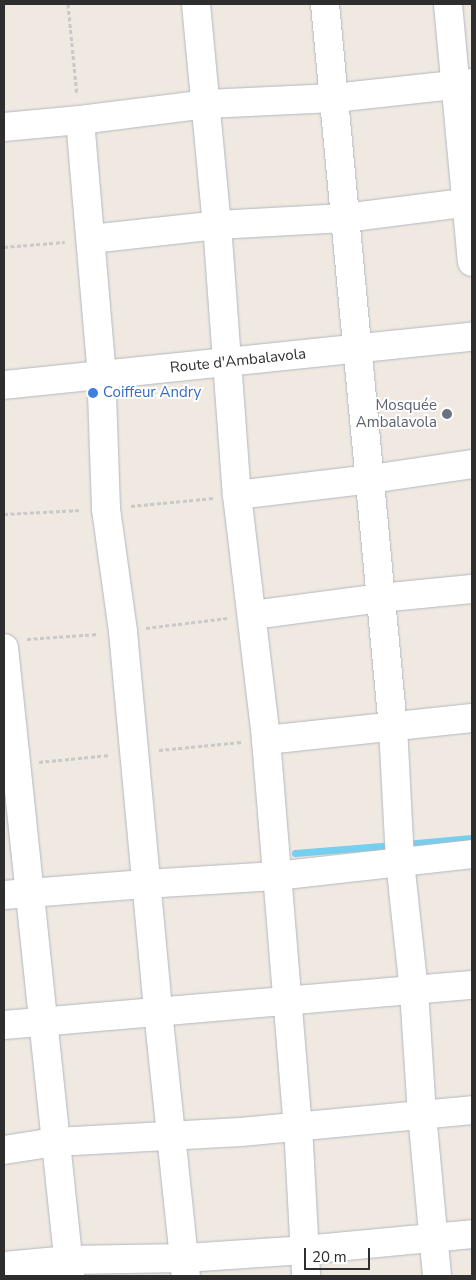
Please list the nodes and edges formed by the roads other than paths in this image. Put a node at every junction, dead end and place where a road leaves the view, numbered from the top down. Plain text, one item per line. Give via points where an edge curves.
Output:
1 (196, 4) edge
2 (325, 4) edge
3 (448, 4) edge
4 (464, 84) edge
5 (334, 98) junction
6 (206, 104) junction
7 (80, 120) junction
8 (4, 127) edge
9 (470, 202) edge
10 (345, 218) junction
11 (217, 225) junction
12 (91, 239) junction
13 (472, 262) edge
14 (472, 337) edge
15 (357, 348) junction
16 (226, 362) junction
17 (102, 376) junction
18 (4, 385) edge
19 (472, 464) edge
20 (371, 479) junction
21 (237, 495) junction
22 (472, 589) edge
23 (380, 598) junction
24 (253, 615) junction
25 (4, 648) edge
26 (472, 718) edge
27 (393, 727) junction
28 (266, 740) junction
29 (472, 854) edge
30 (400, 862) junction
31 (276, 876) junction
32 (145, 884) junction
33 (17, 893) edge
34 (472, 985) edge
35 (414, 992) junction
36 (288, 1001) junction
37 (158, 1011) junction
38 (42, 1022) junction
39 (4, 1025) edge
40 (472, 1110) edge
41 (422, 1114) junction
42 (298, 1126) junction
43 (170, 1137) junction
44 (55, 1142) junction
45 (4, 1150) edge
46 (472, 1234) edge
47 (434, 1237) junction
48 (304, 1250) junction
49 (4, 1266) edge
50 (186, 1267) edge
51 (69, 1268) edge
52 (306, 1276) edge
53 (436, 1276) edge

1 - 6 street
2 - 5 street
3 - 4 street
4 - 5 street
4 - 9 street
5 - 6 street
5 - 10 street
6 - 7 street
6 - 11 street
7 - 8 street
7 - 12 street
9 - 10 street
9 - 13 street
10 - 11 street
10 - 15 street
11 - 12 street
11 - 16 street
12 - 17 street
14 - 15 street, Route d'Ambalavola
15 - 16 street, Route d'Ambalavola
15 - 20 street
16 - 17 street, Route d'Ambalavola
16 - 21 street
17 - 18 street, Route d'Ambalavola
17 - 32 street via 106,509 122,632
19 - 20 street
20 - 21 street
20 - 23 street
21 - 24 street
22 - 23 street
23 - 24 street
23 - 27 street
24 - 28 street
25 - 33 street
26 - 27 street
27 - 28 street
27 - 30 street
28 - 31 street
29 - 30 street
30 - 31 street
30 - 35 street
31 - 32 street
31 - 36 street
32 - 33 street
32 - 37 street
33 - 38 street
34 - 35 street
35 - 36 street
35 - 41 street
36 - 37 street
36 - 42 street
37 - 38 street
37 - 43 street
38 - 39 street
38 - 44 street
40 - 41 street
41 - 42 street
41 - 47 street
42 - 43 street
42 - 48 street
43 - 44 street
43 - 50 street
44 - 45 street
44 - 51 street
46 - 47 street
47 - 48 street
47 - 53 street
48 - 50 street
48 - 52 street
49 - 51 street
50 - 51 street

